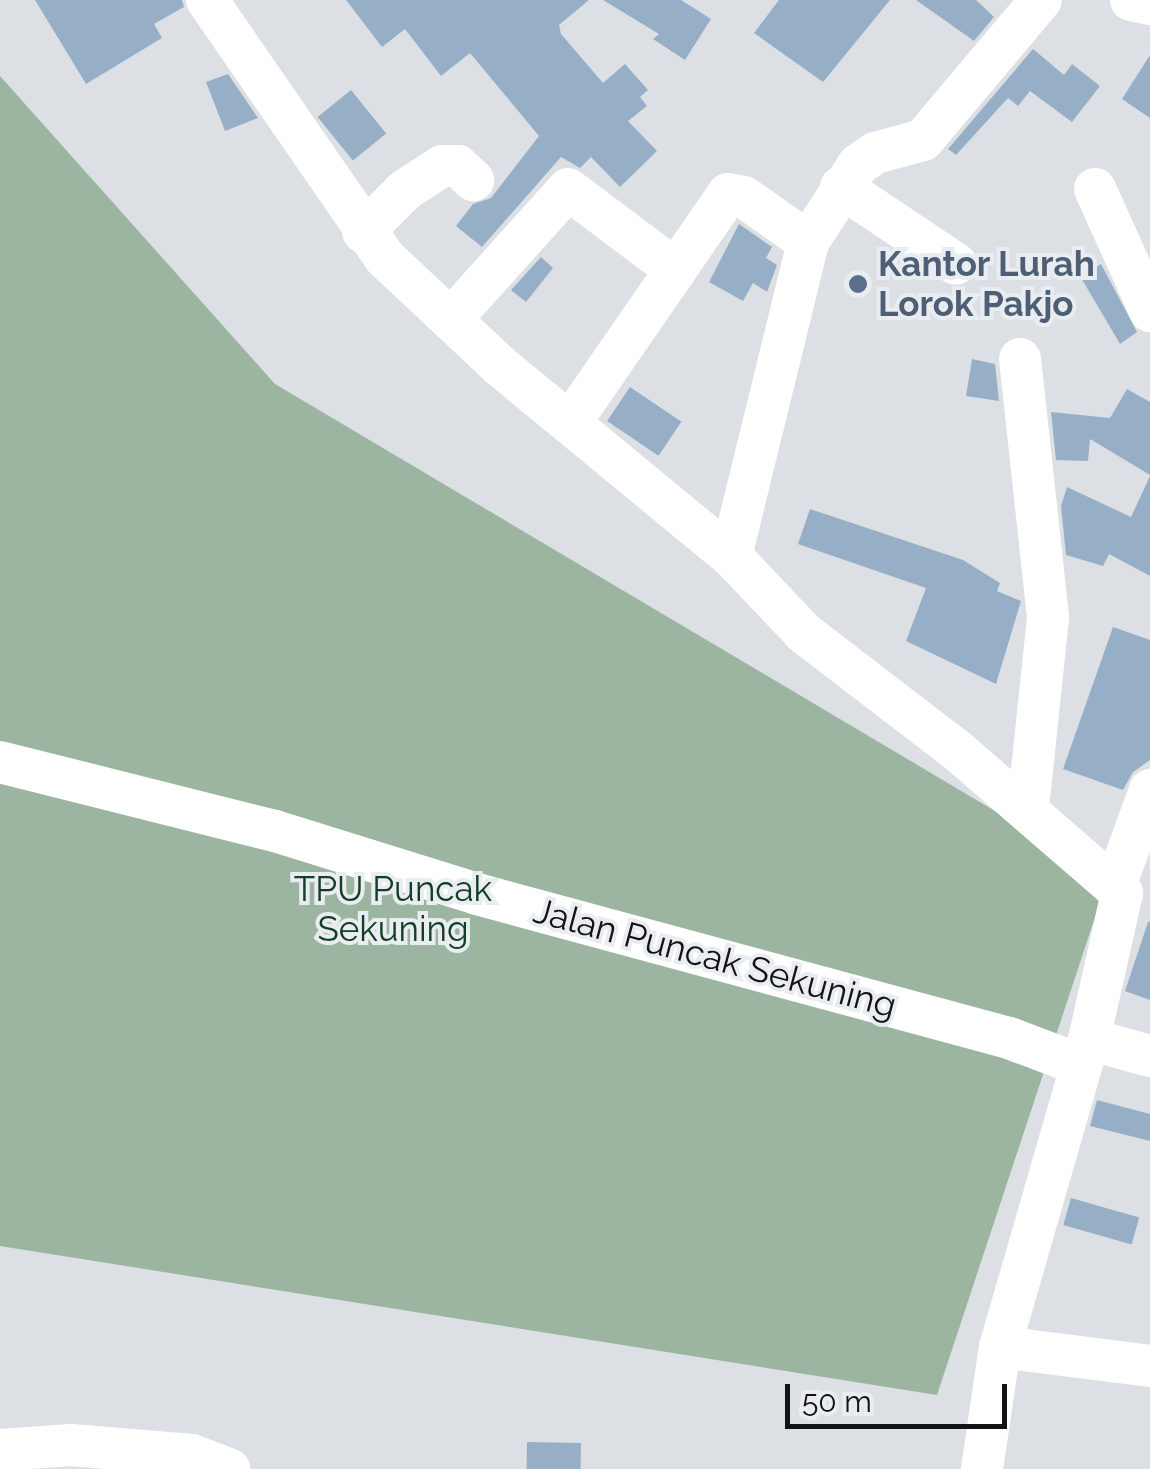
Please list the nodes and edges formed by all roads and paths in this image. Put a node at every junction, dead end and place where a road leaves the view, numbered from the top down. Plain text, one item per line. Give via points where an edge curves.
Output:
1 (207, 0) edge
2 (1041, 0) edge
3 (1131, 0) edge
4 (1150, 4) edge
5 (473, 180) dead end
6 (841, 188) junction
7 (1096, 189) dead end
8 (363, 232) junction
9 (808, 242) junction
10 (956, 264) dead end
11 (676, 270) junction
12 (1150, 312) edge
13 (452, 318) junction
14 (1020, 359) dead end
15 (570, 423) junction
16 (732, 556) junction
17 (0, 762) edge
18 (1150, 790) edge
19 (1028, 808) junction
20 (1119, 895) junction
21 (1085, 1052) junction
22 (1150, 1056) edge
23 (1000, 1347) junction
24 (1150, 1366) edge
25 (0, 1450) edge
26 (229, 1469) edge
27 (982, 1469) edge

1 - 8 street via 298,125
2 - 6 street via 923,140 867,156
3 - 4 street
5 - 8 street via 458,166 442,166 405,190
6 - 9 street
6 - 10 street
7 - 12 street
8 - 13 street
9 - 11 street via 732,193
9 - 16 street
11 - 13 street via 568,189
11 - 15 street
13 - 15 street
14 - 19 street via 1048,618
15 - 16 street
16 - 19 street via 804,633
17 - 21 street, Jalan Puncak Sekuning via 275,832 477,894 1008,1038
18 - 20 street
19 - 20 street
20 - 21 street
21 - 22 street, Jalan Puncak Sekuning
21 - 23 street
23 - 24 street
23 - 27 street
25 - 26 street via 71,1445 174,1454

